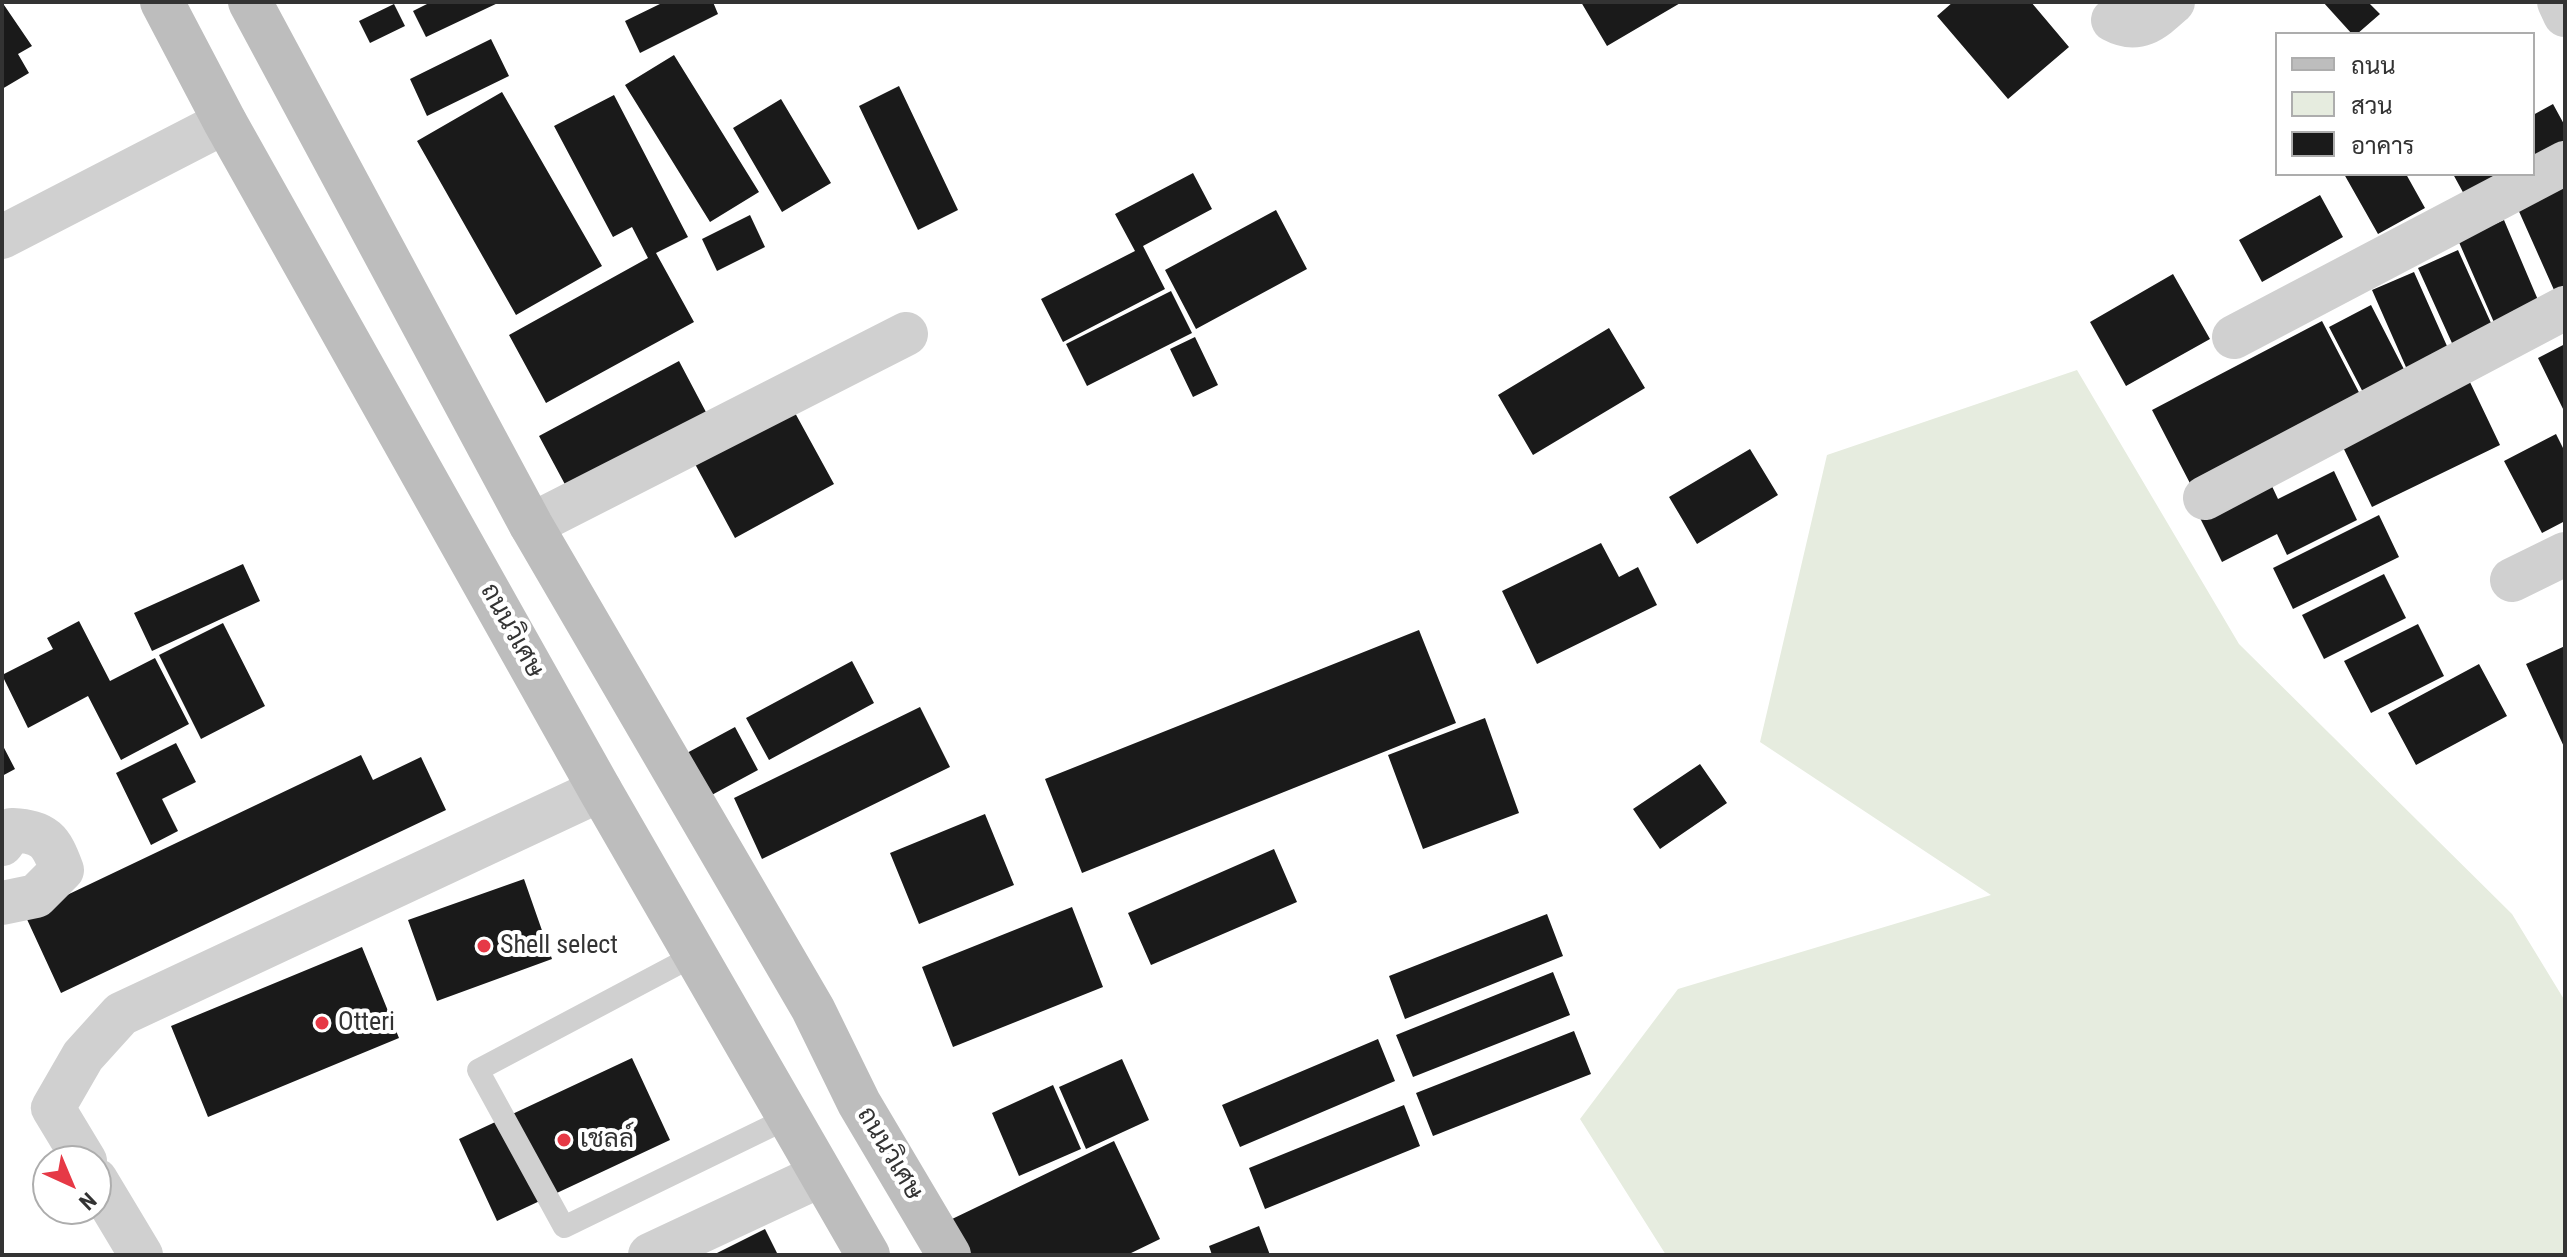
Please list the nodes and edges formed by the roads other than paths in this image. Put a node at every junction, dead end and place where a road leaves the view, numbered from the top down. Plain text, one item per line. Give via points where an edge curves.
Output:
1 (162, 2) edge
2 (250, 2) edge
3 (2173, 2) edge
4 (2559, 2) edge
5 (2565, 15) edge
6 (2113, 20) dead end
7 (225, 122) junction
8 (2565, 163) edge
9 (2, 237) edge
10 (2565, 308) edge
11 (906, 334) dead end
12 (2234, 337) dead end
13 (2205, 498) dead end
14 (531, 525) junction
15 (2565, 554) edge
16 (2512, 580) dead end
17 (600, 790) junction
18 (2, 844) edge
19 (2, 903) edge
20 (695, 955) junction
21 (788, 1118) junction
22 (75, 1145) edge
23 (821, 1175) junction
24 (112, 1207) edge
25 (141, 1255) edge
26 (650, 1255) edge
27 (868, 1255) edge
28 (949, 1255) edge

1 - 7 main road, ถนนวิเศษ
2 - 14 main road, ถนนวิเศษ
3 - 6 street via 2142,25 2126,27
4 - 5 street
7 - 9 street
7 - 17 main road, ถนนวิเศษ
8 - 12 street
10 - 13 street
11 - 14 street
14 - 28 main road, ถนนวิเศษ via 813,1009 859,1103
15 - 16 street
17 - 20 main road, ถนนวิเศษ
17 - 22 street via 121,1014 83,1056 53,1108
18 - 19 street via 12,830 36,832 54,849 62,870 36,896
20 - 21 main road, ถนนวิเศษ
20 - 21 lane via 478,1070 564,1227
21 - 23 main road, ถนนวิเศษ
23 - 26 street
23 - 27 main road, ถนนวิเศษ
24 - 25 street

